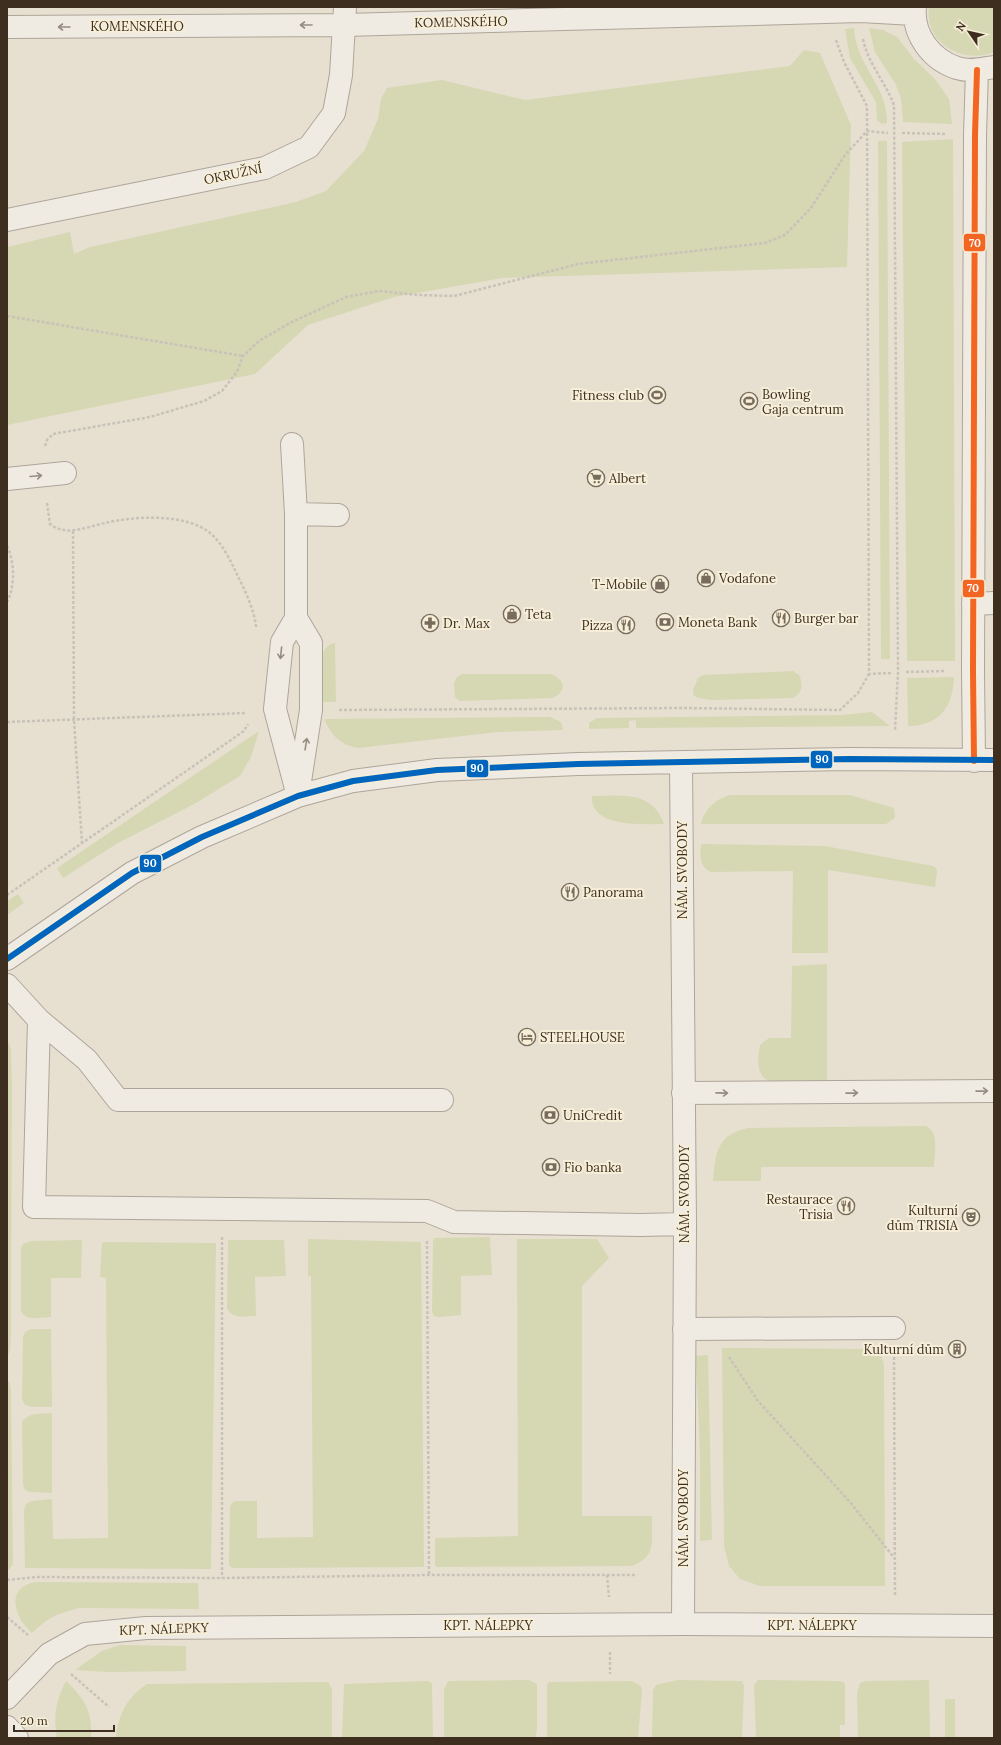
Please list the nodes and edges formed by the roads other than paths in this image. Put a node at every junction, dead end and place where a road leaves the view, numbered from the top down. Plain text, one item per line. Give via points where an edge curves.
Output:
1 (915, 10) edge
2 (172, 16) edge
3 (345, 16) edge
4 (7, 27) edge
5 (985, 68) edge
6 (984, 209) edge
7 (7, 220) edge
8 (292, 444) dead end
9 (65, 474) dead end
10 (7, 479) edge
11 (296, 514) junction
12 (338, 515) dead end
13 (983, 603) edge
14 (296, 618) junction
15 (984, 761) edge
16 (681, 764) junction
17 (298, 796) junction
18 (7, 960) edge
19 (7, 985) edge
20 (39, 1020) junction
21 (994, 1091) edge
22 (683, 1093) junction
23 (442, 1100) dead end
24 (685, 1224) junction
25 (894, 1328) road end
26 (684, 1329) junction
27 (683, 1624) junction
28 (994, 1626) edge
29 (7, 1698) edge
30 (7, 1727) edge
31 (17, 1738) edge

1 - 3 street, KOMENSKÉHO
1 - 5 street via 918,32 928,48 958,68
3 -> 2 street, KOMENSKÉHO
2 -> 4 street, KOMENSKÉHO
3 - 7 street, OKRUŽNÍ via 334,113 309,148 265,168
5 - 6 street
6 - 13 street
8 - 11 street
10 -> 9 street
11 - 12 street
11 - 14 street
13 - 15 street
17 -> 14 street via 312,710 311,643
14 -> 17 street via 282,642 275,710
15 - 16 street via 894,759
16 - 17 street via 578,764 437,770 353,781
16 - 22 street, NÁM. SVOBODY
17 - 18 street via 202,836 132,874
19 - 20 street
20 - 23 street via 87,1060 118,1100
20 - 24 street via 34,1207 427,1211 454,1222
22 -> 21 street
22 - 24 street, NÁM. SVOBODY
24 - 26 street, NÁM. SVOBODY
25 - 26 street
26 - 27 street, NÁM. SVOBODY
27 - 28 street, KPT. NÁLEPKY
27 - 29 street, KPT. NÁLEPKY via 146,1628 85,1634 49,1654
30 - 31 street

